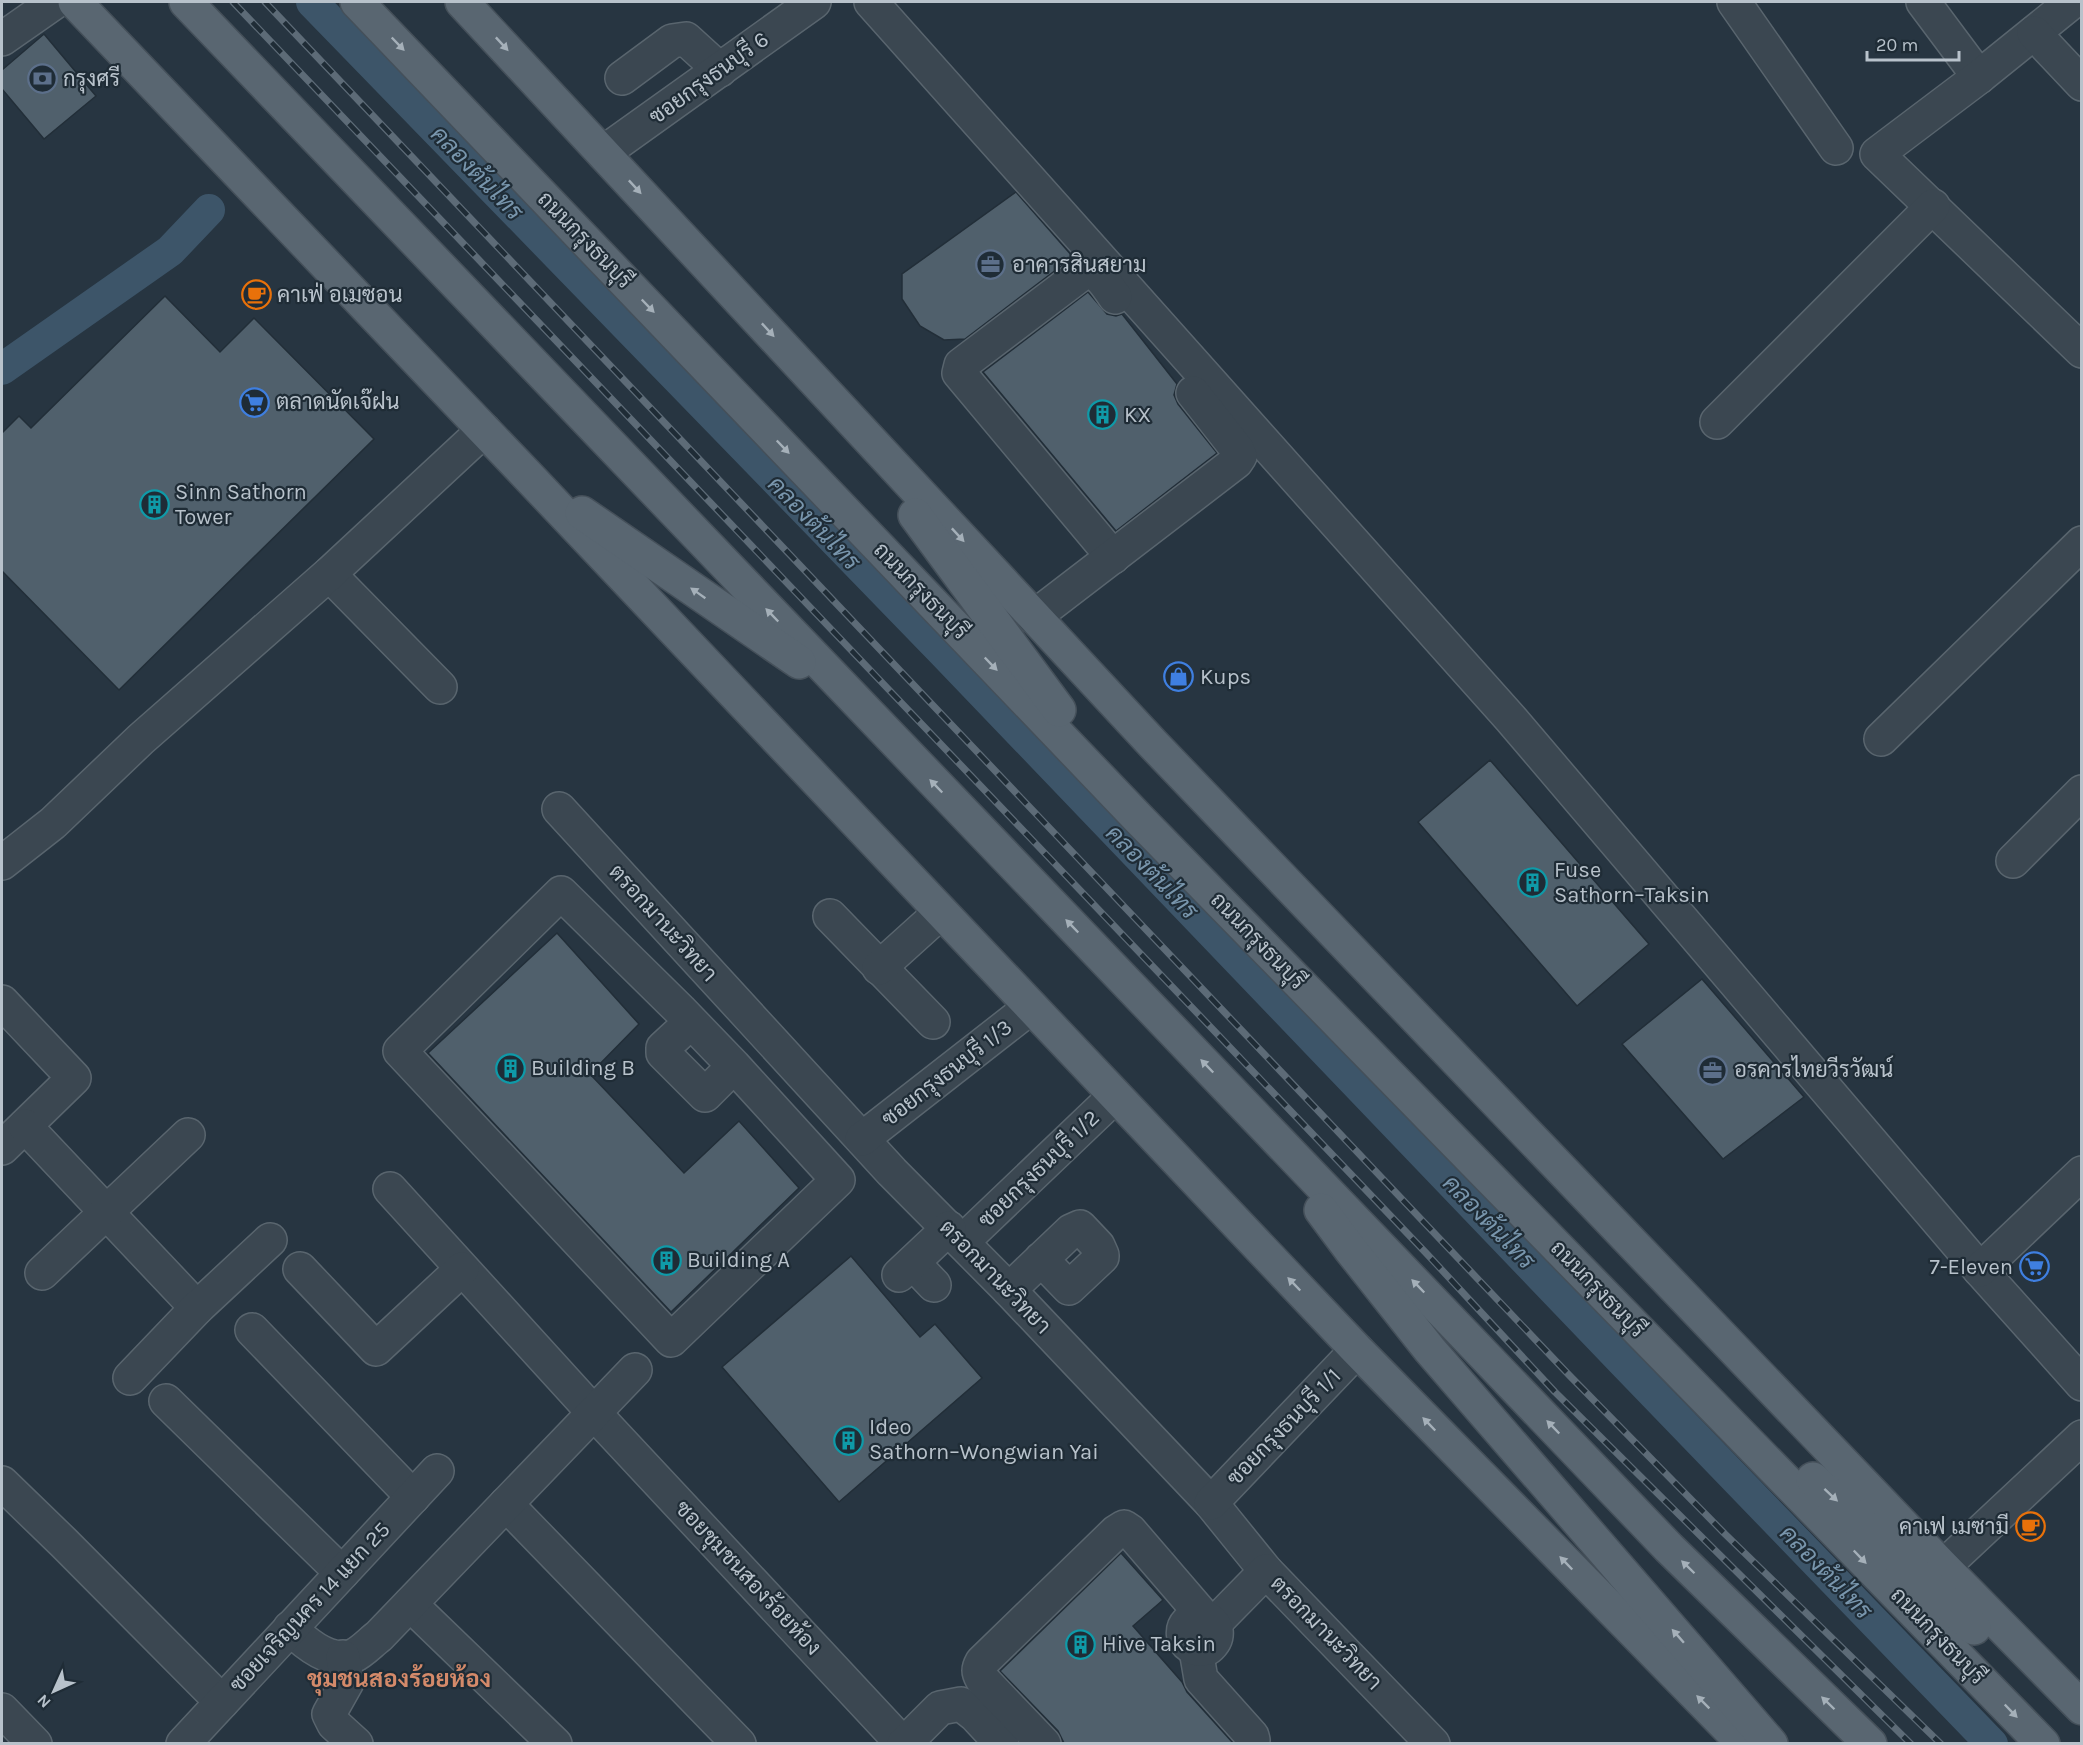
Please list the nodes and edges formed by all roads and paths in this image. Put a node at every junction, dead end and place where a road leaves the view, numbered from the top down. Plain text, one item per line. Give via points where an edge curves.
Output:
1 (55, 2) edge
2 (75, 2) edge
3 (186, 2) edge
4 (357, 2) edge
5 (462, 2) edge
6 (814, 2) edge
7 (871, 2) edge
8 (1734, 2) edge
9 (1923, 2) edge
10 (2072, 2) edge
11 (2034, 33) junction
12 (2, 39) edge
13 (720, 70) junction
14 (1979, 77) junction
15 (622, 78) dead end
16 (2082, 84) edge
17 (1836, 148) dead end
18 (603, 153) junction
19 (1933, 206) junction
20 (2082, 351) edge
21 (832, 399) junction
22 (1717, 422) dead end
23 (484, 430) junction
24 (527, 475) junction
25 (2082, 543) edge
26 (1113, 557) junction
27 (329, 574) junction
28 (1034, 617) junction
29 (440, 687) dead end
30 (850, 696) junction
31 (1881, 739) dead end
32 (2082, 792) edge
33 (559, 809) dead end
34 (1139, 819) junction
35 (2013, 861) dead end
36 (2, 862) edge
37 (941, 912) junction
38 (830, 916) dead end
39 (879, 968) junction
40 (2, 1002) edge
41 (1032, 1007) junction
42 (745, 1013) junction
43 (691, 1022) junction
44 (933, 1022) dead end
45 (723, 1056) junction
46 (1115, 1096) junction
47 (1248, 1108) junction
48 (25, 1126) junction
49 (188, 1135) dead end
50 (862, 1139) junction
51 (2, 1148) edge
52 (2082, 1173) edge
53 (390, 1189) dead end
54 (106, 1213) junction
55 (956, 1235) junction
56 (270, 1240) dead end
57 (1041, 1259) dead end
58 (300, 1269) dead end
59 (462, 1269) junction
60 (1980, 1270) junction
61 (42, 1274) dead end
62 (915, 1274) dead end
63 (1009, 1290) junction
64 (197, 1308) junction
65 (1628, 1320) junction
66 (252, 1330) dead end
67 (1357, 1350) junction
68 (635, 1370) dead end
69 (130, 1378) dead end
70 (2082, 1384) edge
71 (166, 1401) dead end
72 (594, 1413) junction
73 (2082, 1437) edge
74 (437, 1471) dead end
75 (2, 1483) edge
76 (413, 1497) junction
77 (1211, 1503) junction
78 (506, 1504) junction
79 (1943, 1567) junction
80 (1266, 1571) junction
81 (342, 1573) junction
82 (410, 1604) junction
83 (290, 1628) junction
84 (1205, 1630) junction
85 (343, 1657) junction
86 (222, 1702) junction
87 (2082, 1707) edge
88 (2, 1710) edge
89 (2082, 1727) edge
90 (35, 1743) edge
91 (183, 1743) edge
92 (356, 1743) edge
93 (555, 1743) edge
94 (738, 1743) edge
95 (903, 1743) edge
96 (1002, 1743) edge
97 (1044, 1743) edge
98 (1251, 1743) edge
99 (1433, 1743) edge
100 (1744, 1743) edge
101 (1771, 1743) edge
102 (1870, 1743) edge
103 (2043, 1743) edge

1 - 12 street
2 - 23 main road
30 -> 3 main road
4 -> 34 main road, ถนนกรุงธนบุรี
5 -> 18 main road
6 - 13 street, ซอยกรุงธนบุรี 6
7 - 60 street via 1511,719
8 - 17 street
9 - 14 street
10 - 11 street
11 - 14 street
11 - 16 street
13 - 15 street via 686,39 678,39
13 - 18 street, ซอยกรุงธนบุรี 6
14 - 19 street via 1877,154
18 -> 21 main road
19 - 20 street
19 - 22 street
21 -> 28 main road
21 - 34 main road
23 - 24 main road
23 - 27 street
30 -> 24 main road
24 - 37 main road
25 - 31 street
26 - 26 street via 1239,456 1091,271 1084,272 961,365 960,373
26 - 28 street
27 - 29 street
27 - 36 street via 141,739 53,823
28 - 79 main road
47 -> 30 main road
32 - 35 street
33 - 42 street, ตรอกมานะวิทยา
34 - 65 main road, ถนนกรุงธนบุรี
37 - 39 street
37 - 41 main road
38 - 39 street
39 - 44 street
40 - 48 street via 74,1078
41 - 46 main road
41 - 50 street, ซอยกรุงธนบุรี 1/3
42 - 45 street
42 - 50 street, ตรอกมานะวิทยา
43 - 45 street
43 - 45 street via 663,1048 663,1053 702,1094 708,1093
43 - 45 street via 561,893 400,1051 671,1340 838,1180
46 - 55 street, ซอยกรุงธนบุรี 1/2
67 -> 46 main road
101 -> 47 main road via 1430,1350 1350,1250
102 -> 47 main road via 1669,1548
48 - 51 street
48 - 54 street
49 - 54 street
50 - 55 street, ตรอกมานะวิทยา
52 - 60 street
53 - 59 street, ซอยชุมชนสองร้อยห้อง
54 - 61 street
54 - 64 street
55 - 62 street, ซอยกรุงธนบุรี 1/2
55 - 63 street, ตรอกมานะวิทยา
56 - 64 street
57 - 63 street
58 - 59 street via 376,1349
59 - 72 street, ซอยชุมชนสองร้อยห้อง
60 - 70 street
63 - 77 street, ตรอกมานะวิทยา
64 - 69 street
65 -> 89 main road via 1776,1445
65 -> 103 main road, ถนนกรุงธนบุรี
66 - 76 street
67 - 77 street, ซอยกรุงธนบุรี 1/1
100 -> 67 main road
68 - 72 street
71 - 81 street
72 - 78 street
72 - 95 street, ซอยชุมชนสองร้อยห้อง
73 - 79 street
74 - 76 street, ซอยเจริญนคร 14 แยก 25
75 - 86 street
76 - 81 street, ซอยเจริญนคร 14 แยก 25
77 - 80 street, ตรอกมานะวิทยา
78 - 82 street
78 - 94 street
79 - 87 main road
80 - 84 street
80 - 99 street, ตรอกมานะวิทยา
81 - 83 street, ซอยเจริญนคร 14 แยก 25
82 - 85 street via 379,1636 353,1656
82 - 93 street
83 - 85 street via 309,1646
83 - 86 street, ซอยเจริญนคร 14 แยก 25
84 - 97 street via 1130,1531 1124,1527 1116,1532 979,1666 982,1679
84 - 98 street via 1201,1679 1252,1736
85 - 92 street via 347,1682 329,1714 333,1724
86 - 91 street, ซอยเจริญนคร 14 แยก 25
88 - 90 street
95 - 96 street, ซอยชุมชนสองร้อยห้อง via 940,1708 961,1704

